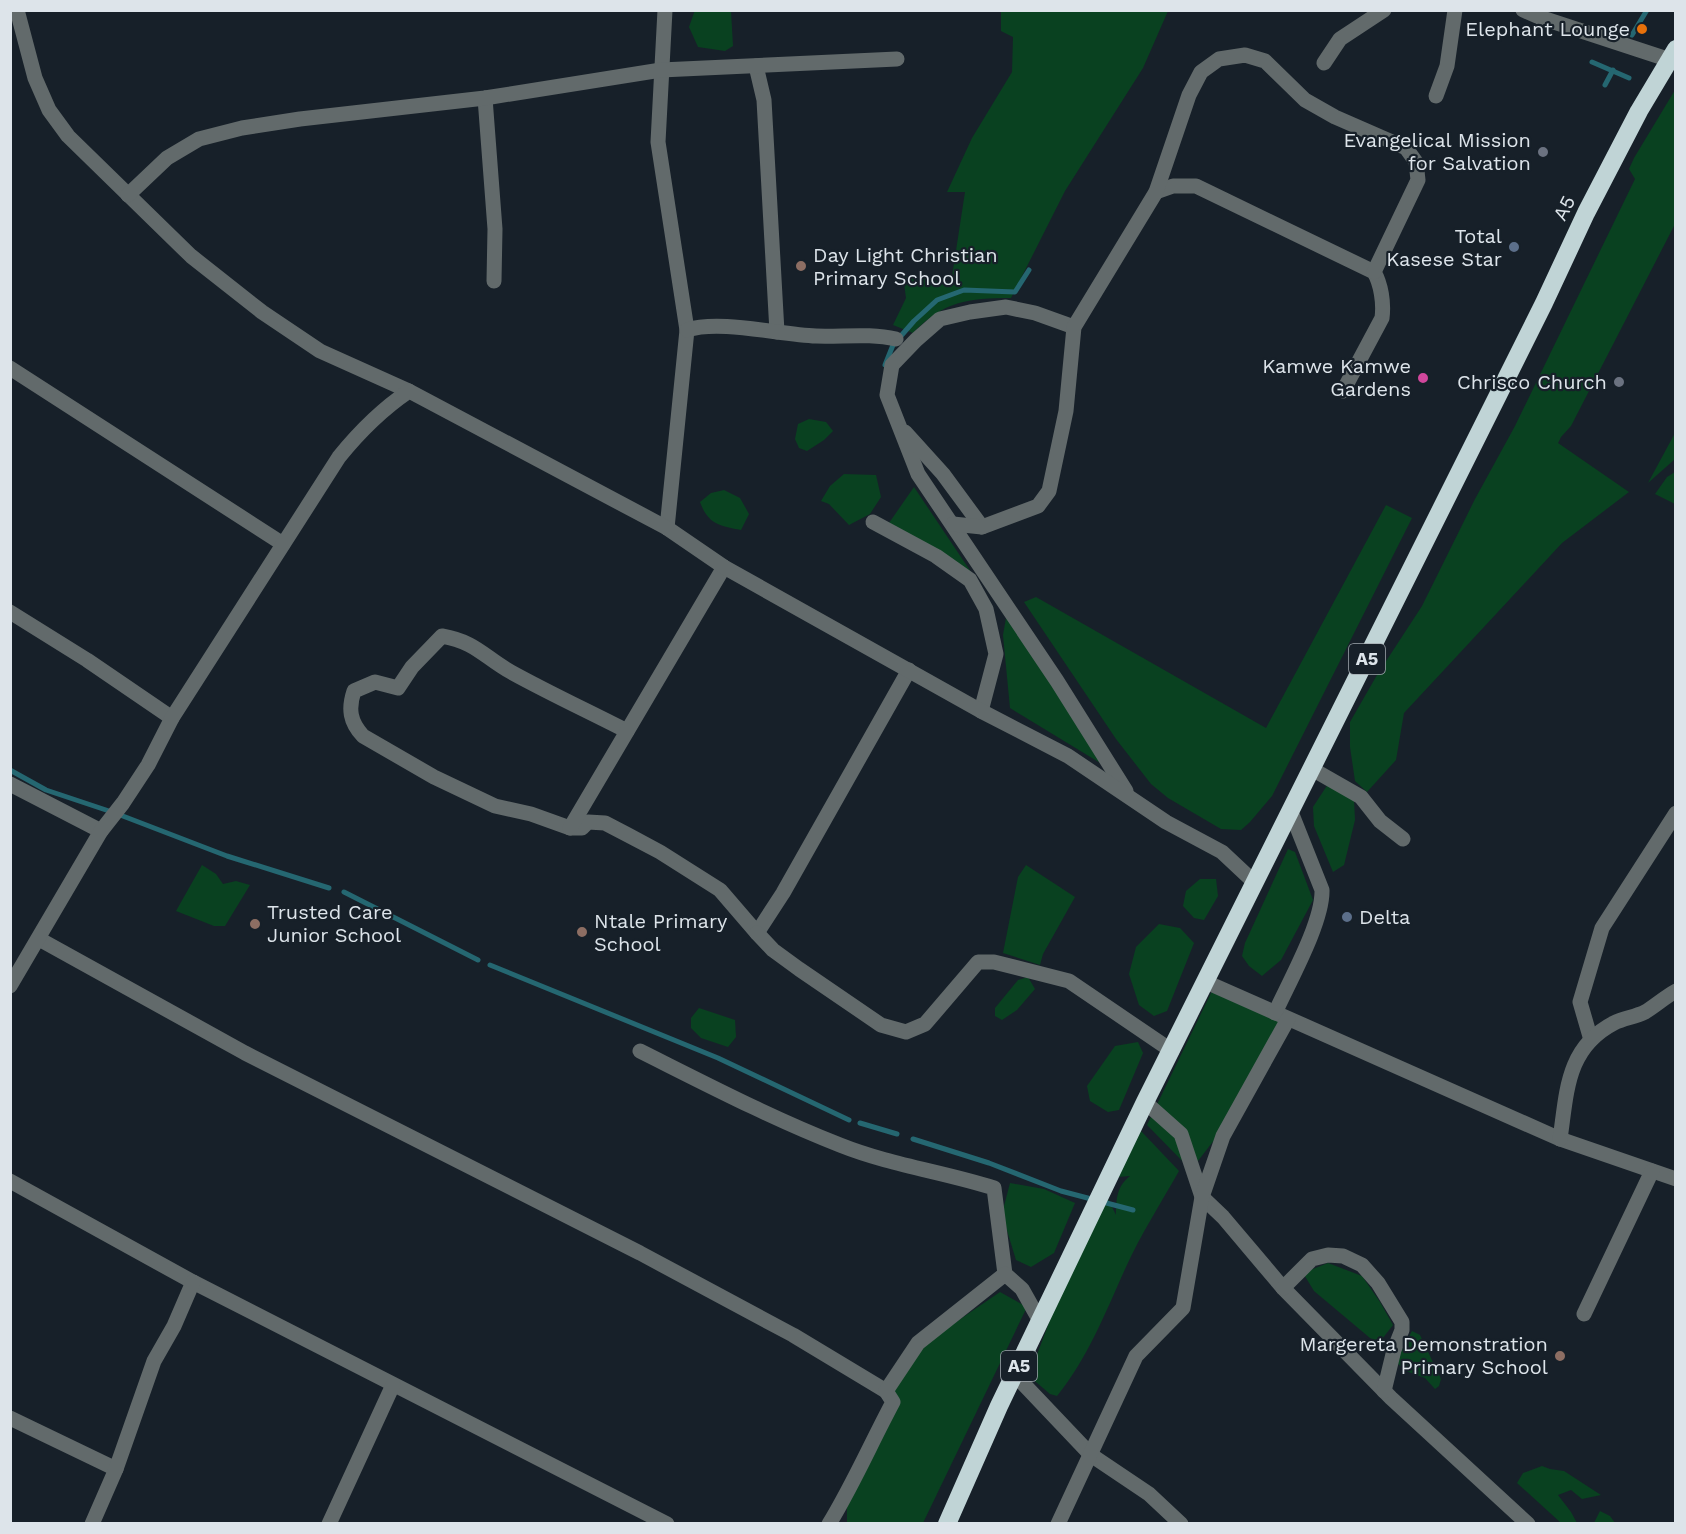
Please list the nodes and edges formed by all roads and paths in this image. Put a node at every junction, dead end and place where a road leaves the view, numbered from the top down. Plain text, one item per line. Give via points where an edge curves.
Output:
1 (16, 10) edge
2 (665, 10) edge
3 (1384, 10) edge
4 (1455, 10) edge
5 (1523, 10) edge
6 (1673, 54) edge
7 (897, 59) dead end
8 (1324, 63) dead end
9 (756, 66) junction
10 (661, 70) junction
11 (1436, 96) dead end
12 (485, 98) junction
13 (1156, 192) junction
14 (128, 195) junction
15 (1374, 272) junction
16 (494, 281) dead end
17 (1074, 327) junction
18 (687, 330) junction
19 (777, 332) junction
20 (896, 339) dead end
21 (10, 368) edge
22 (410, 391) junction
23 (1342, 391) dead end
24 (899, 425) junction
25 (873, 522) dead end
26 (953, 524) junction
27 (982, 527) junction
28 (667, 528) junction
29 (283, 544) junction
30 (724, 567) junction
31 (10, 612) edge
32 (909, 670) junction
33 (981, 711) junction
34 (172, 718) junction
35 (627, 731) junction
36 (1312, 769) junction
37 (10, 784) edge
38 (1128, 795) junction
39 (1291, 812) junction
40 (1676, 813) edge
41 (570, 828) junction
42 (101, 831) junction
43 (1403, 839) dead end
44 (1254, 882) junction
45 (757, 933) junction
46 (39, 939) junction
47 (1206, 982) junction
48 (10, 986) edge
49 (1676, 991) edge
50 (1282, 1016) junction
51 (1591, 1040) junction
52 (1172, 1051) junction
53 (640, 1052) dead end
54 (1145, 1102) junction
55 (1560, 1139) junction
56 (1652, 1171) junction
57 (1676, 1179) edge
58 (10, 1181) edge
59 (1202, 1197) junction
60 (1005, 1274) junction
61 (193, 1282) junction
62 (1283, 1287) junction
63 (1584, 1314) dead end
64 (1040, 1321) junction
65 (1015, 1375) junction
66 (393, 1385) junction
67 (886, 1391) junction
68 (1384, 1391) junction
69 (10, 1418) edge
70 (1091, 1455) junction
71 (117, 1469) junction
72 (92, 1524) edge
73 (329, 1524) edge
74 (667, 1524) edge
75 (829, 1524) edge
76 (947, 1524) edge
77 (1058, 1524) edge
78 (1181, 1524) edge
79 (1528, 1524) edge

1 - 14 street via 35,78 49,110 68,136
2 - 10 street
3 - 8 street via 1340,39
4 - 11 street via 1447,66
5 - 6 street via 1539,18
6 - 36 highway, A5 / A5 via 1586,213
7 - 9 street
9 - 10 street
9 - 19 street via 764,100
10 - 12 street
10 - 18 street via 658,142
12 - 14 street via 300,119 199,139 167,158
12 - 16 street via 495,229
13 - 15 street via 1173,186 1196,186
13 - 15 street via 1189,95 1201,72 1219,59 1245,55 1265,61 1305,100 1406,147 1416,162 1418,180
13 - 17 street
14 - 22 street via 191,256 262,312 321,351
15 - 23 street via 1382,318
17 - 24 street via 1006,307 940,320 892,365 887,395
17 - 27 street via 1066,411 1049,490 1038,506
18 - 19 street via 699,326
18 - 28 street
19 - 20 street
21 - 29 street
22 - 28 street
22 - 29 street via 384,408 351,441
24 - 26 street via 918,474
24 - 27 street via 943,474
25 - 33 street via 936,556 970,580 986,609 996,654
26 - 27 street
26 - 38 street
28 - 30 street
29 - 34 street
30 - 32 street
30 - 35 street
31 - 34 street
32 - 33 street
32 - 45 street
33 - 38 street via 1068,756
34 - 42 street via 148,765
35 - 41 street
35 - 41 street via 509,671 460,639 442,636 398,687 375,682 354,691 350,712 363,736 495,806
36 - 39 highway, A5 / A5
36 - 43 street via 1361,797 1380,821
37 - 42 street
38 - 44 street via 1166,822 1222,852
39 - 44 highway, A5 / A5
39 - 50 street via 1322,890 1322,899
40 - 51 street via 1602,928 1580,1002
41 - 45 street via 582,828 588,822 605,823 660,852 720,890
42 - 46 street
44 - 47 highway, A5 / A5
45 - 52 street via 773,950 881,1025 906,1032 925,1024 978,962 994,962 1069,981
46 - 48 street
46 - 67 street via 245,1053 640,1253 793,1335
47 - 50 street
47 - 52 highway, A5 / A5
49 - 51 street
50 - 55 street
50 - 59 street via 1223,1136
51 - 55 street via 1574,1062 1569,1076
52 - 54 highway, A5 / A5
53 - 60 street via 841,1145 994,1188
54 - 59 street via 1181,1134
54 - 64 highway, A5 / A5
55 - 56 street
56 - 57 street
56 - 63 street
58 - 61 street
59 - 62 street
59 - 70 street via 1183,1308 1136,1356
60 - 64 street via 1022,1289
60 - 67 street via 918,1343
61 - 66 street
61 - 71 street via 154,1361
62 - 68 street
62 - 68 street via 1312,1259 1343,1256 1362,1265 1378,1283 1401,1322
64 - 65 highway, A5 / A5
65 - 70 street
65 - 76 highway, A5 / A5
66 - 73 street
66 - 74 street
67 - 75 street via 892,1402
68 - 79 street
69 - 71 street
70 - 77 street
70 - 78 street via 1149,1494
71 - 72 street

